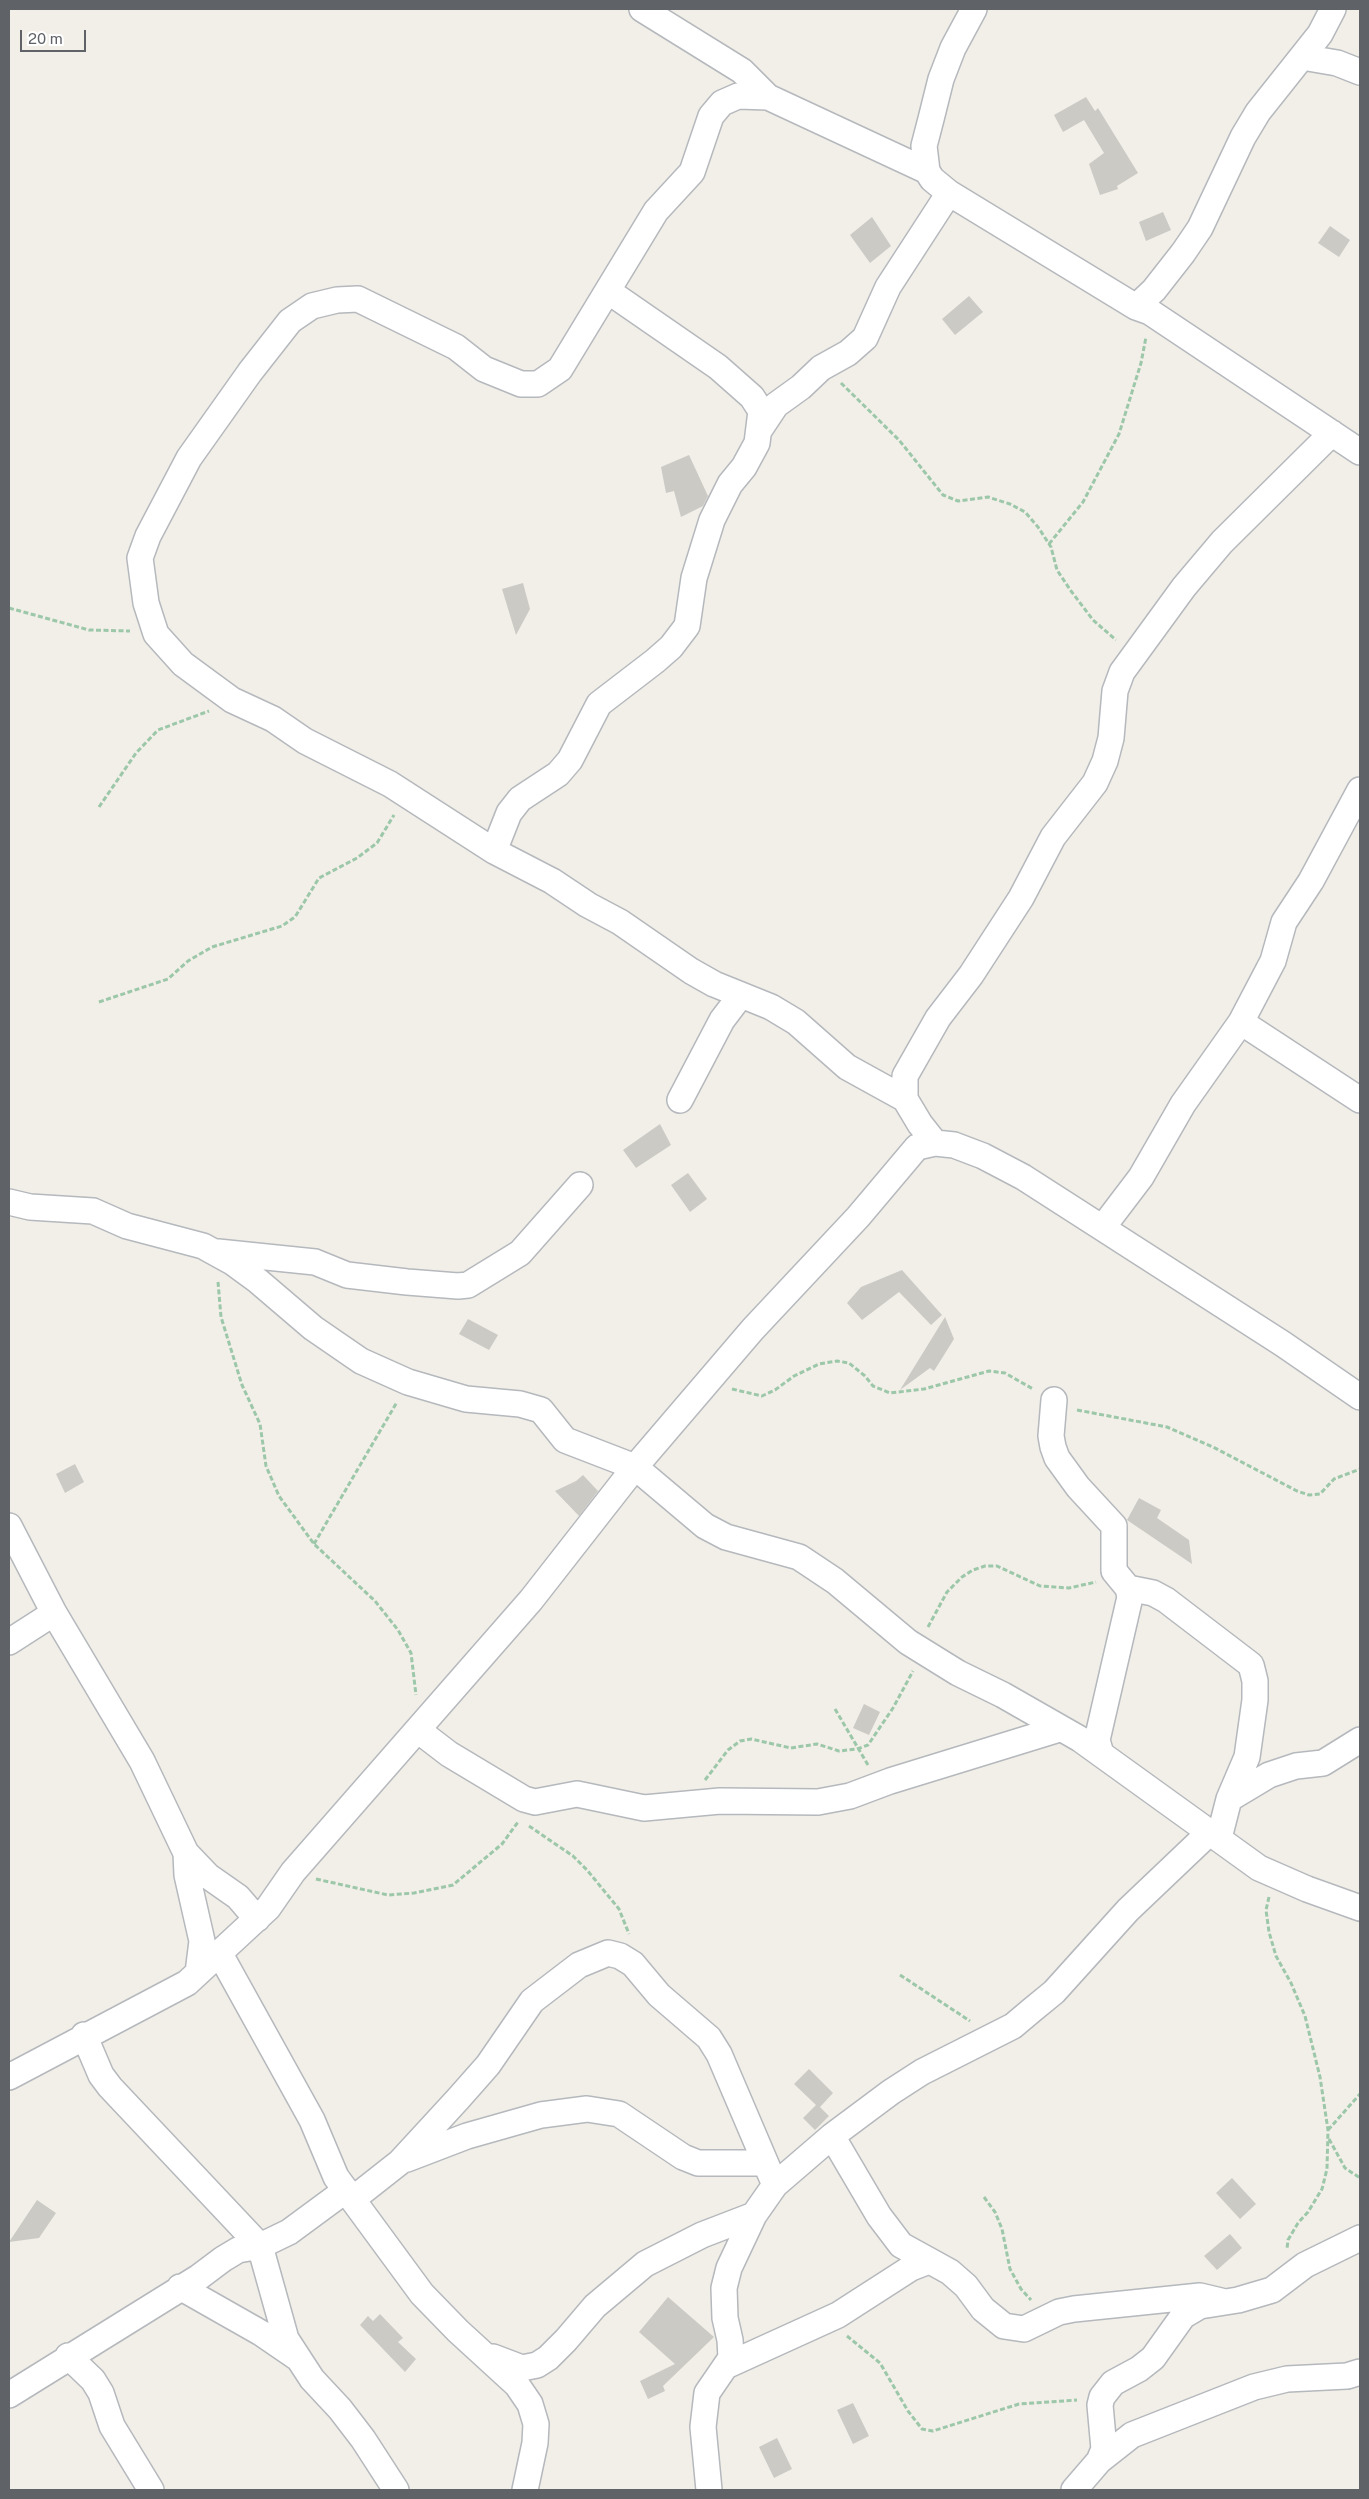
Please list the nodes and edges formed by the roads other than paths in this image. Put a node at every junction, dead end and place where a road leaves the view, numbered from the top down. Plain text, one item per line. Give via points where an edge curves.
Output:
1 (642, 9) edge
2 (974, 9) edge
3 (1333, 9) edge
4 (1302, 57) junction
5 (1360, 72) edge
6 (768, 97) junction
7 (927, 171) junction
8 (949, 193) junction
9 (608, 291) junction
10 (1143, 309) junction
11 (760, 429) junction
12 (1332, 433) junction
13 (1360, 452) edge
14 (1360, 790) edge
15 (494, 851) junction
16 (741, 995) junction
17 (1241, 1022) junction
18 (905, 1099) junction
19 (680, 1100) dead end
20 (1360, 1100) edge
21 (935, 1143) junction
22 (580, 1185) dead end
23 (9, 1202) edge
24 (1103, 1227) junction
25 (215, 1252) junction
26 (1360, 1397) edge
27 (1054, 1400) dead end
28 (635, 1467) junction
29 (9, 1526) edge
30 (1121, 1579) junction
31 (54, 1613) junction
32 (9, 1642) edge
33 (1059, 1729) junction
34 (419, 1731) junction
35 (1360, 1740) edge
36 (1101, 1754) junction
37 (1229, 1799) junction
38 (1214, 1835) junction
39 (186, 1853) junction
40 (1360, 1908) edge
41 (257, 1919) junction
42 (220, 1954) junction
43 (198, 1974) junction
44 (84, 2035) junction
45 (9, 2077) edge
46 (832, 2136) junction
47 (400, 2162) junction
48 (764, 2163) junction
49 (775, 2185) junction
50 (350, 2194) junction
51 (754, 2214) junction
52 (1360, 2238) edge
53 (260, 2246) junction
54 (928, 2261) junction
55 (180, 2287) junction
56 (1221, 2301) junction
57 (480, 2351) junction
58 (68, 2356) junction
59 (297, 2357) junction
60 (728, 2365) junction
61 (1360, 2372) edge
62 (9, 2395) edge
63 (1099, 2461) junction
64 (151, 2490) edge
65 (396, 2490) edge
66 (525, 2490) edge
67 (709, 2490) edge
68 (1074, 2490) edge

1 - 6 street via 742,70
2 - 7 street via 941,79 924,146
3 - 4 street via 1320,34
4 - 5 street via 1337,63
4 - 10 street via 1258,112 1200,228
6 - 7 street
6 - 9 street via 738,96 722,103 711,116 692,172 656,211
7 - 8 street
8 - 10 street
8 - 11 street via 888,287 864,338 776,405
9 - 11 street via 718,368 752,397 761,411
9 - 15 street via 560,369 538,384 521,384 502,378 484,369 456,347 358,299 312,306 290,321 189,458 140,558 146,603 156,634 183,664 232,700 390,784
10 - 12 street
11 - 15 street via 757,443 730,484 712,520 694,578 687,626 671,647 599,704 570,760 558,774 520,800 509,813
12 - 13 street
12 - 18 street via 1222,542 1130,660 1115,691 1111,738 1095,783 1054,837 1021,898 971,975 938,1018 906,1076
14 - 17 street via 1311,881 1284,922 1273,961
15 - 16 street via 620,922 691,971
16 - 18 street via 796,1022 847,1067
16 - 19 street via 722,1020
17 - 20 street
17 - 24 street via 1183,1104 1141,1177
18 - 21 street
21 - 24 street via 954,1145 983,1156
21 - 28 street via 917,1147
22 - 25 street via 520,1253 468,1285 348,1275 315,1262
23 - 25 street via 30,1207 92,1211 127,1226
24 - 26 street
25 - 28 street via 258,1280 313,1328 361,1361 408,1382 466,1399 533,1406 546,1414 565,1440
27 - 30 street via 1051,1436 1057,1458 1078,1487 1114,1526
28 - 33 street via 705,1526 726,1537 799,1556 835,1581 908,1642
28 - 34 street via 531,1600
29 - 31 street
30 - 36 street via 1130,1596 1097,1740
30 - 37 street via 1160,1596 1251,1665 1255,1681 1254,1718 1247,1756
31 - 32 street
31 - 39 street via 142,1761
33 - 34 street via 850,1796 818,1802 685,1803 644,1808 577,1794 535,1802 449,1754
33 - 36 street
34 - 41 street via 294,1872
35 - 37 street via 1323,1763 1296,1766 1269,1775
36 - 38 street
37 - 38 street
38 - 40 street via 1259,1868
38 - 46 street via 1122,1917 1054,1992 1013,2026 922,2072
39 - 41 street via 208,1876 238,1897
39 - 43 street via 187,1875 202,1941
41 - 42 street
42 - 43 street
42 - 50 street via 288,2073 336,2177
43 - 44 street via 187,1984
44 - 45 street
44 - 53 street via 101,2076 110,2087
46 - 49 street
46 - 54 street via 891,2233 901,2245
47 - 48 street via 467,2136 541,2115 587,2109 619,2114 683,2157 698,2163
47 - 48 street via 488,2065 532,2002 579,1965 608,1953 633,1964 659,1995 709,2038 719,2054
47 - 50 street
48 - 49 street
49 - 51 street
50 - 53 street
50 - 57 street via 422,2294
51 - 57 street via 702,2235 645,2264 595,2306 566,2340 537,2365 522,2368
51 - 60 street via 728,2268 724,2288 731,2349
52 - 56 street via 1305,2265 1284,2282 1260,2294
53 - 55 street via 238,2250
53 - 59 street via 286,2339
54 - 56 street via 958,2278 983,2309 1004,2326 1024,2329 1059,2312 1200,2296
54 - 60 street via 911,2268 854,2306
55 - 58 street
55 - 59 street
56 - 63 street via 1200,2306 1183,2316 1153,2358 1139,2370 1113,2383 1102,2397 1104,2450
57 - 66 street via 517,2385 530,2404 536,2424 535,2443
58 - 62 street
58 - 64 street via 101,2393 112,2426
59 - 65 street via 362,2439
60 - 67 street via 707,2392 703,2426
61 - 63 street via 1347,2376 1287,2379 1254,2387 1132,2435
63 - 68 street

